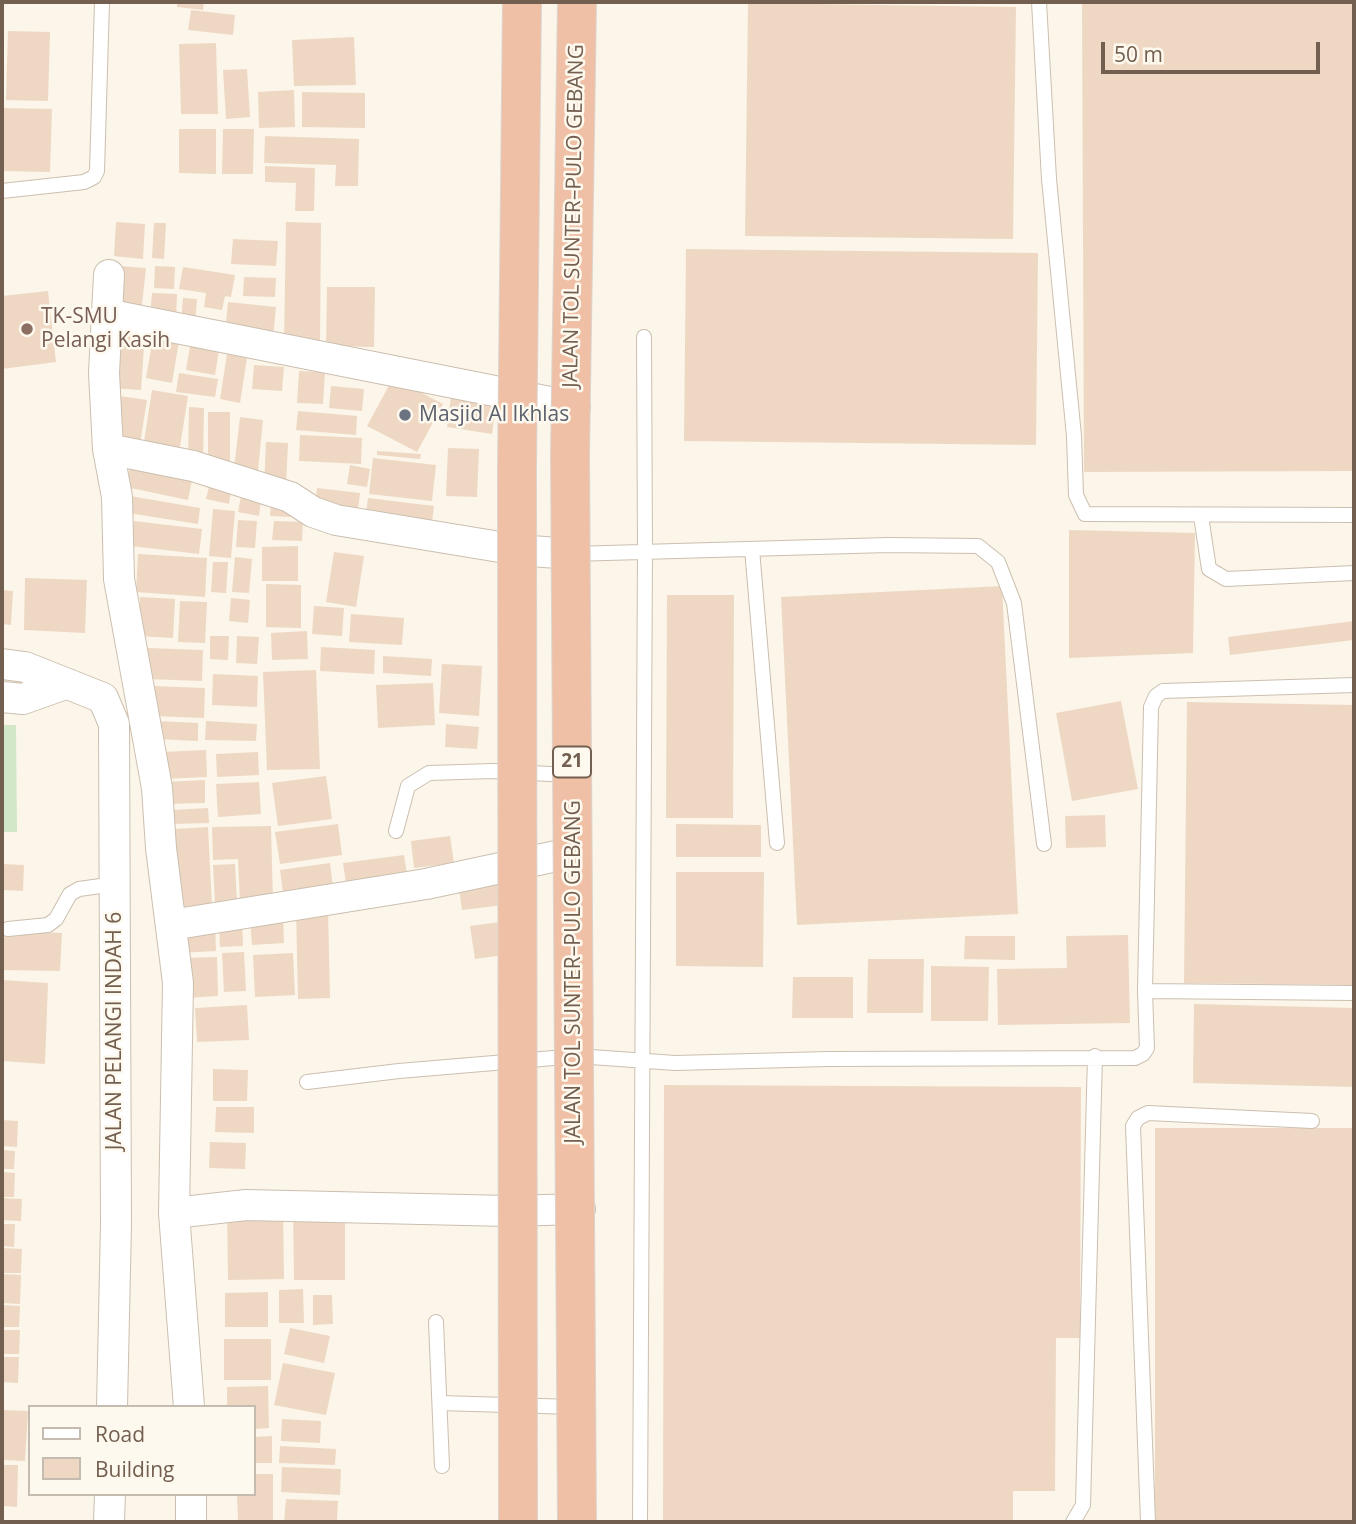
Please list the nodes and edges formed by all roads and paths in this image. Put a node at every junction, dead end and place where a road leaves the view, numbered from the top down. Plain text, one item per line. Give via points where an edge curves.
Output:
1 (102, 2) edge
2 (522, 2) edge
3 (577, 2) edge
4 (1038, 2) edge
5 (2, 191) edge
6 (110, 275) dead end
7 (106, 314) junction
8 (644, 337) dead end
9 (575, 407) dead end
10 (107, 449) junction
11 (1354, 515) edge
12 (1201, 516) junction
13 (752, 550) junction
14 (645, 552) junction
15 (571, 554) joint
16 (1354, 573) edge
17 (2, 664) edge
18 (65, 684) junction
19 (1354, 685) edge
20 (2, 697) edge
21 (574, 775) dead end
22 (396, 831) dead end
23 (777, 843) dead end
24 (1044, 845) dead end
25 (575, 852) dead end
26 (115, 884) junction
27 (171, 925) junction
28 (8, 929) dead end
29 (1145, 991) junction
30 (1354, 993) edge
31 (1095, 1056) junction
32 (642, 1061) junction
33 (307, 1082) dead end
34 (1312, 1121) dead end
35 (580, 1209) dead end
36 (174, 1213) junction
37 (436, 1322) dead end
38 (440, 1403) junction
39 (112, 1405) edge
40 (189, 1405) edge
41 (582, 1407) dead end
42 (442, 1466) dead end
43 (110, 1496) edge
44 (191, 1496) edge
45 (109, 1522) edge
46 (191, 1522) edge
47 (518, 1522) edge
48 (577, 1522) edge
49 (640, 1522) edge
50 (1073, 1522) edge
51 (1148, 1522) edge

1 - 5 lane via 94,177 85,182
2 - 47 highway, bridge via 517,466
3 - 48 highway, JALAN TOL SUNTER–PULO GEBANG / 21, bridge via 570,456
4 - 12 lane via 1076,495 1085,514
6 - 7 street
7 - 9 street
7 - 10 street
8 - 14 lane
10 - 15 street via 193,466 290,497 336,520 518,550
10 - 27 street via 117,497 119,579 157,788
11 - 12 lane
12 - 16 lane via 1209,569 1226,579
13 - 14 lane
13 - 23 lane
13 - 24 lane via 978,546 998,562 1014,603
14 - 15 lane
14 - 32 lane
17 - 18 street, JALAN PELANGI INDAH 6 via 25,667
18 - 20 street via 23,699
18 - 26 street, JALAN PELANGI INDAH 6 via 103,698 114,724
19 - 29 lane via 1163,691 1156,696 1151,707
21 - 22 lane via 429,774 408,786
25 - 27 street via 425,884
26 - 28 lane via 69,894 48,925
26 - 39 street, JALAN PELANGI INDAH 6
27 - 36 street via 178,983
29 - 30 lane
29 - 31 lane via 1147,1048 1143,1054 1135,1058
31 - 32 lane
31 - 50 lane via 1083,1505
32 - 33 lane via 577,1056
32 - 49 lane
34 - 51 lane via 1148,1113 1133,1126
35 - 36 street via 246,1205
36 - 40 street
37 - 38 lane
38 - 41 lane
38 - 42 lane
43 - 45 street
44 - 46 street

